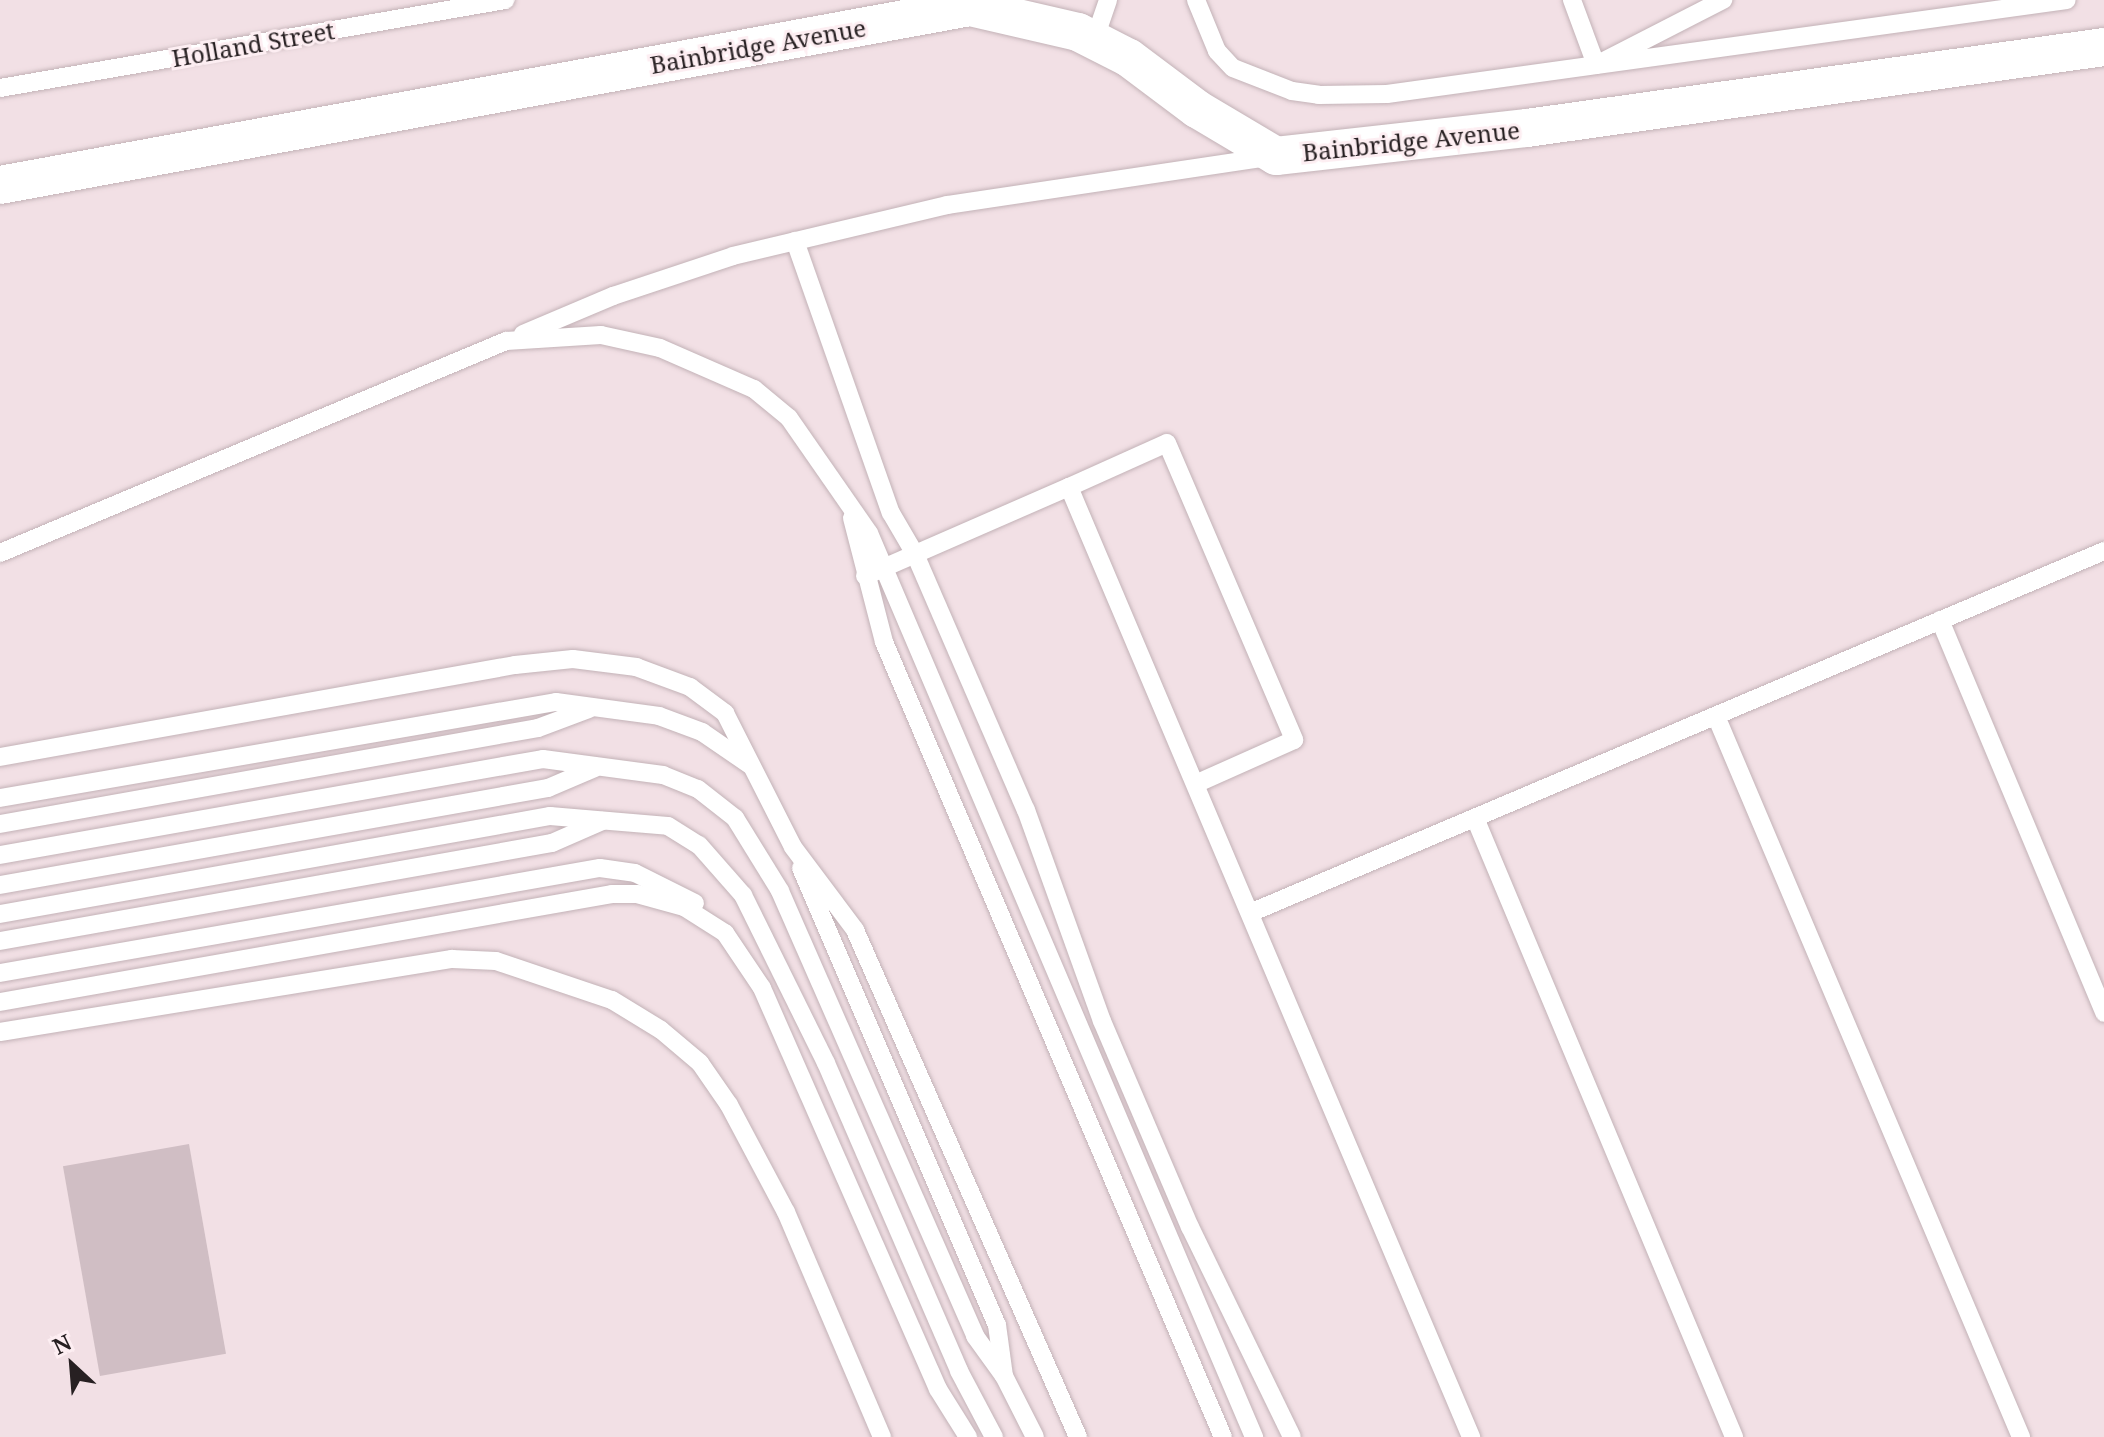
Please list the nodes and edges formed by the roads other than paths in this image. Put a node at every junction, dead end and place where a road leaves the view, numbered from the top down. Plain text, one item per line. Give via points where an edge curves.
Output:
1 (505, 0) edge
2 (1108, 0) edge
3 (1196, 0) edge
4 (1572, 0) edge
5 (1723, 0) edge
6 (2067, 0) edge
7 (1094, 41) junction
8 (2104, 47) edge
9 (1596, 65) junction
10 (0, 88) edge
11 (1276, 156) junction
12 (0, 185) edge
13 (795, 241) junction
14 (506, 341) junction
15 (1069, 487) junction
16 (849, 507) junction
17 (2104, 551) edge
18 (0, 553) edge
19 (915, 554) junction
20 (883, 568) junction
21 (865, 576) junction
22 (1940, 620) junction
23 (589, 709) junction
24 (1716, 716) junction
25 (0, 757) edge
26 (595, 768) junction
27 (759, 773) junction
28 (1195, 784) junction
29 (0, 798) edge
30 (1475, 818) junction
31 (602, 821) junction
32 (0, 824) edge
33 (793, 847) junction
34 (0, 855) edge
35 (0, 885) edge
36 (1250, 913) junction
37 (0, 914) edge
38 (725, 933) junction
39 (0, 941) edge
40 (0, 973) edge
41 (0, 1002) edge
42 (2104, 1013) edge
43 (0, 1032) edge
44 (1004, 1376) junction
45 (882, 1437) edge
46 (968, 1437) edge
47 (994, 1437) edge
48 (1035, 1437) edge
49 (1078, 1437) edge
50 (1223, 1437) edge
51 (1254, 1437) edge
52 (1292, 1437) edge
53 (1471, 1437) edge
54 (1734, 1437) edge
55 (2021, 1437) edge

1 - 10 lane, Holland Street
2 - 7 lane
3 - 9 lane via 1217,51 1233,68 1292,91 1387,94
4 - 9 lane
5 - 9 lane
6 - 9 lane
7 - 11 street, Bainbridge Avenue
7 - 12 street, Bainbridge Avenue via 970,7
8 - 11 street, Bainbridge Avenue via 1527,128
11 - 13 lane via 947,205
13 - 14 lane via 613,296
13 - 19 lane via 891,513
14 - 16 lane via 601,335 660,348 754,389 789,418
14 - 18 lane
15 - 19 lane
15 - 28 lane
15 - 28 lane via 1167,443 1294,740
16 - 20 lane via 869,533
16 - 21 lane
17 - 22 lane
19 - 20 lane
19 - 52 lane via 1026,810 1126,1076 1190,1227
20 - 21 lane
20 - 51 lane
21 - 50 lane via 884,642
22 - 24 lane
22 - 42 lane
23 - 27 lane via 659,716 702,732
23 - 29 lane via 530,704
23 - 32 lane via 538,728
24 - 30 lane
24 - 55 lane
25 - 27 lane via 573,659 636,667 690,687 725,713
26 - 34 lane via 563,758 543,759
26 - 35 lane via 548,788
26 - 44 lane via 663,775 698,789 735,818 756,846 853,1052 975,1336
27 - 33 lane
28 - 36 lane
30 - 36 lane
30 - 54 lane
31 - 37 lane via 550,816
31 - 39 lane via 552,843
31 - 47 lane via 668,826 699,845 743,895 826,1063 959,1371
33 - 44 lane via 997,1325
33 - 49 lane via 855,930
36 - 53 lane
38 - 40 lane via 709,914 663,883 600,868
38 - 41 lane via 667,901 612,894
38 - 46 lane via 762,988 938,1389
43 - 45 lane via 452,959 496,961 612,1000 661,1030 700,1063 729,1105 786,1212
44 - 48 lane

